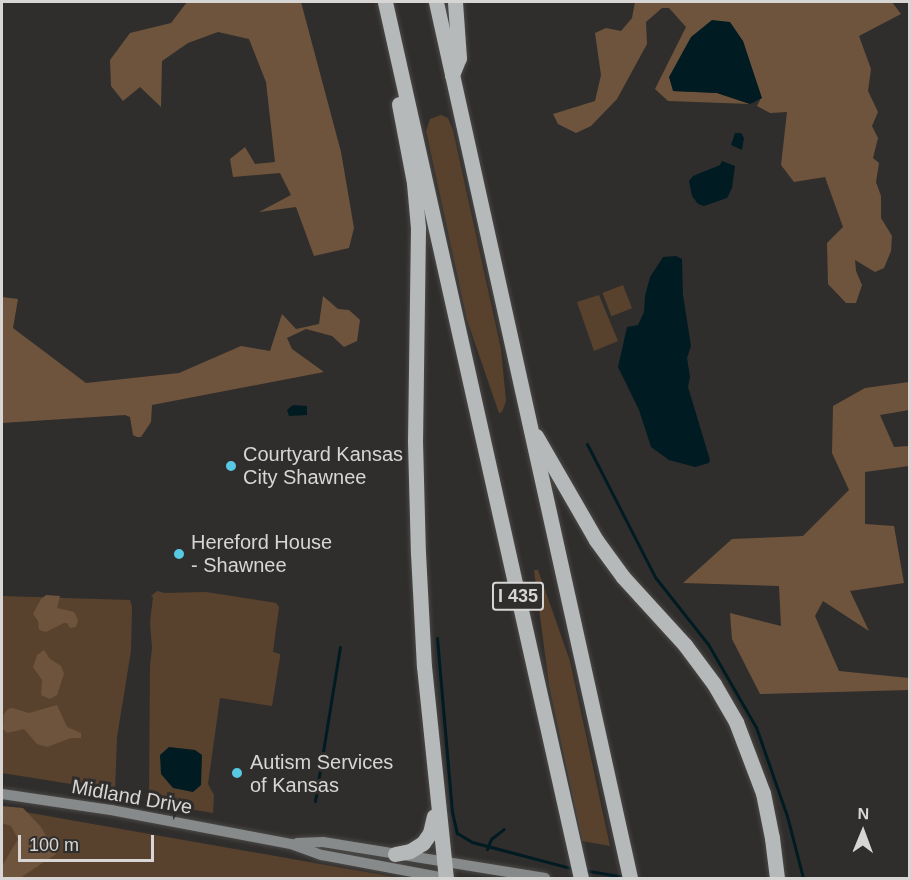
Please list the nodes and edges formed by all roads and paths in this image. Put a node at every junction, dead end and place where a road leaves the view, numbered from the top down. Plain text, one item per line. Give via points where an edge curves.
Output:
1 (385, 2) edge
2 (436, 2) edge
3 (455, 2) edge
4 (395, 48) junction
5 (452, 75) junction
6 (528, 423) junction
7 (2, 794) edge
8 (436, 804) junction
9 (291, 844) junction
10 (395, 854) junction
11 (444, 862) junction
12 (445, 879) edge
13 (545, 879) edge
14 (581, 879) edge
15 (630, 879) edge
16 (777, 879) edge

1 - 4 highway, I 435
2 - 5 highway, I 435
3 - 5 highway via 459,58
4 - 8 highway via 393,74 414,183 418,228 415,441 418,553
4 - 14 highway, I 435
5 - 6 highway, I 435
6 - 15 highway, I 435
6 - 16 highway via 596,540 623,577 686,645 736,722 763,793
7 - 9 main road, Midland Drive
8 - 10 highway via 427,838 416,848
8 - 11 highway
9 - 10 main road, Midland Drive via 323,842
9 - 12 main road, Midland Drive via 322,855
10 - 11 main road, Midland Drive
11 - 12 highway
11 - 13 main road, Midland Drive

